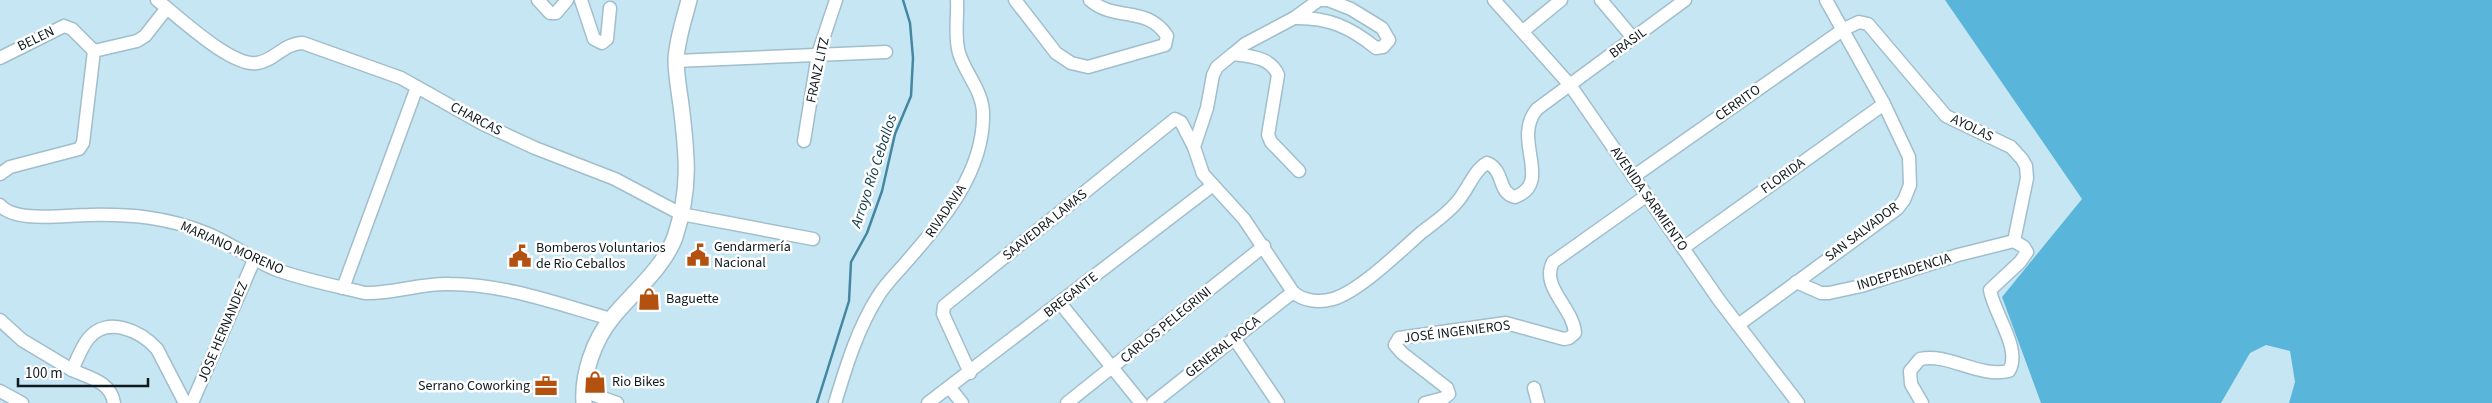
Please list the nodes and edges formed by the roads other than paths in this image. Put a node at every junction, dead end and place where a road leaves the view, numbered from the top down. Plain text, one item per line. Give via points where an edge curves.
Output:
1 (538, 0) edge
2 (567, 0) edge
3 (581, 0) edge
4 (689, 0) edge
5 (836, 0) edge
6 (957, 0) edge
7 (1014, 0) edge
8 (1090, 0) edge
9 (1494, 0) edge
10 (1561, 0) edge
11 (1601, 0) edge
12 (1685, 0) edge
13 (1826, 0) edge
14 (162, 4) edge
15 (610, 8) dead end
16 (1294, 18) junction
17 (1844, 29) junction
18 (1523, 32) junction
19 (1633, 38) junction
20 (94, 52) junction
21 (886, 52) dead end
22 (818, 54) junction
23 (1233, 54) junction
24 (0, 58) edge
25 (676, 61) junction
26 (1570, 85) junction
27 (417, 87) junction
28 (1884, 104) junction
29 (804, 141) dead end
30 (1194, 147) junction
31 (1299, 171) dead end
32 (0, 174) edge
33 (1633, 177) junction
34 (1213, 185) junction
35 (1646, 196) junction
36 (0, 205) edge
37 (681, 214) junction
38 (813, 239) dead end
39 (2014, 241) junction
40 (1264, 246) junction
41 (1683, 248) junction
42 (254, 260) junction
43 (1796, 282) junction
44 (343, 288) junction
45 (1293, 292) junction
46 (1060, 304) junction
47 (611, 319) junction
48 (0, 320) edge
49 (1738, 325) junction
50 (1234, 338) junction
51 (1113, 368) junction
52 (72, 370) junction
53 (970, 373) junction
54 (950, 388) junction
55 (1534, 388) dead end
56 (0, 391) edge
57 (584, 397) edge
58 (22, 403) edge
59 (114, 403) edge
60 (185, 403) edge
61 (192, 403) edge
62 (617, 403) edge
63 (834, 403) edge
64 (928, 403) edge
65 (962, 403) edge
66 (1067, 403) edge
67 (1141, 403) edge
68 (1153, 403) edge
69 (1278, 403) edge
70 (1425, 403) edge
71 (1538, 403) edge
72 (1798, 403) edge
73 (1922, 403) edge

1 - 2 street via 550,13 556,14
3 - 15 street via 594,39 602,43 607,39
4 - 25 main road via 678,38
5 - 22 street, FRANZ LITZ
6 - 63 street, RIVADAVIA via 958,50 981,98 979,147 956,199 865,318
7 - 8 street via 1056,53 1071,63 1088,66 1165,44 1167,36 1152,19 1104,9
9 - 18 street, AVENIDA SARMIENTO
10 - 18 street
11 - 19 street
12 - 19 street, BRASIL
13 - 17 street, SAN SALVADOR
14 - 20 street via 144,36 137,41
14 - 27 street, CHARCAS via 217,47 250,64 261,63 294,43 303,43 353,59
16 - 16 street via 1316,17 1332,22 1376,48 1383,47 1389,40 1382,28 1342,4 1328,0 1319,0
16 - 23 street via 1245,44
17 - 28 street, SAN SALVADOR
17 - 33 street, CERRITO
17 - 39 street, AYOLAS via 1859,22 1868,24 1946,116 2011,147 2022,159 2027,178
18 - 26 street, AVENIDA SARMIENTO
19 - 26 street, BRASIL
20 - 24 street, BELEN via 72,29 64,26
20 - 32 street via 83,143 79,149 10,167
21 - 22 street
22 - 25 street
22 - 29 street, FRANZ LITZ
23 - 30 street via 1217,67 1213,75 1207,108
23 - 31 street via 1257,57 1269,62 1277,71 1268,135
25 - 37 main road via 687,160
26 - 33 street, AVENIDA SARMIENTO
26 - 45 street, BRASIL via 1531,116 1527,141 1534,179 1522,195 1509,196 1500,174 1487,164 1476,172 1456,204 1350,290 1333,299 1320,301 1300,298
27 - 37 street, CHARCAS via 483,124 615,179
27 - 44 street
28 - 41 street, FLORIDA
28 - 43 street, SAN SALVADOR via 1909,158 1910,185 1904,200 1897,209
30 - 34 street via 1203,174
30 - 53 street, SAAVEDRA LAMAS via 1181,122 1175,119 944,306 943,314
33 - 35 street, AVENIDA SARMIENTO
34 - 40 street
34 - 46 street, BREGANTE
35 - 41 street, AVENIDA SARMIENTO
35 - 70 street, JOSÉ INGENIEROS via 1558,256 1549,269 1550,284 1574,325 1575,332 1570,338 1506,323 1399,338 1395,345 1402,353 1447,388 1449,394 1444,398
36 - 42 street, MARIANO MORENO via 5,211 17,215 131,214 167,220 207,233
37 - 38 street, CHARCAS
37 - 47 main road via 674,239 653,272
39 - 43 street, INDEPENDENCIA via 1830,293 1821,293
39 - 73 street via 2027,252 1990,290 2014,363 2009,371 1999,373 1938,358 1920,359 1910,372 1911,384
40 - 45 street
40 - 51 street, CARLOS PELEGRINI
41 - 49 street, AVENIDA SARMIENTO
42 - 44 street, MARIANO MORENO
42 - 61 street, JOSE HERNANDEZ
43 - 49 street, SAN SALVADOR
44 - 47 street, MARIANO MORENO via 377,293 448,284 488,287 515,291
45 - 50 street, GENERAL ROCA
46 - 51 street
46 - 53 street, BREGANTE
47 - 57 main road via 592,355
48 - 52 street via 22,340
49 - 72 street, AVENIDA SARMIENTO
50 - 68 street, GENERAL ROCA
50 - 69 street
51 - 66 street, CARLOS PELEGRINI
51 - 67 street
52 - 59 street via 102,383 109,389
52 - 60 street via 94,333 118,326 135,332 157,349
53 - 54 street, BREGANTE
54 - 64 street, BREGANTE
54 - 65 street
55 - 71 street
56 - 58 street
57 - 62 street

